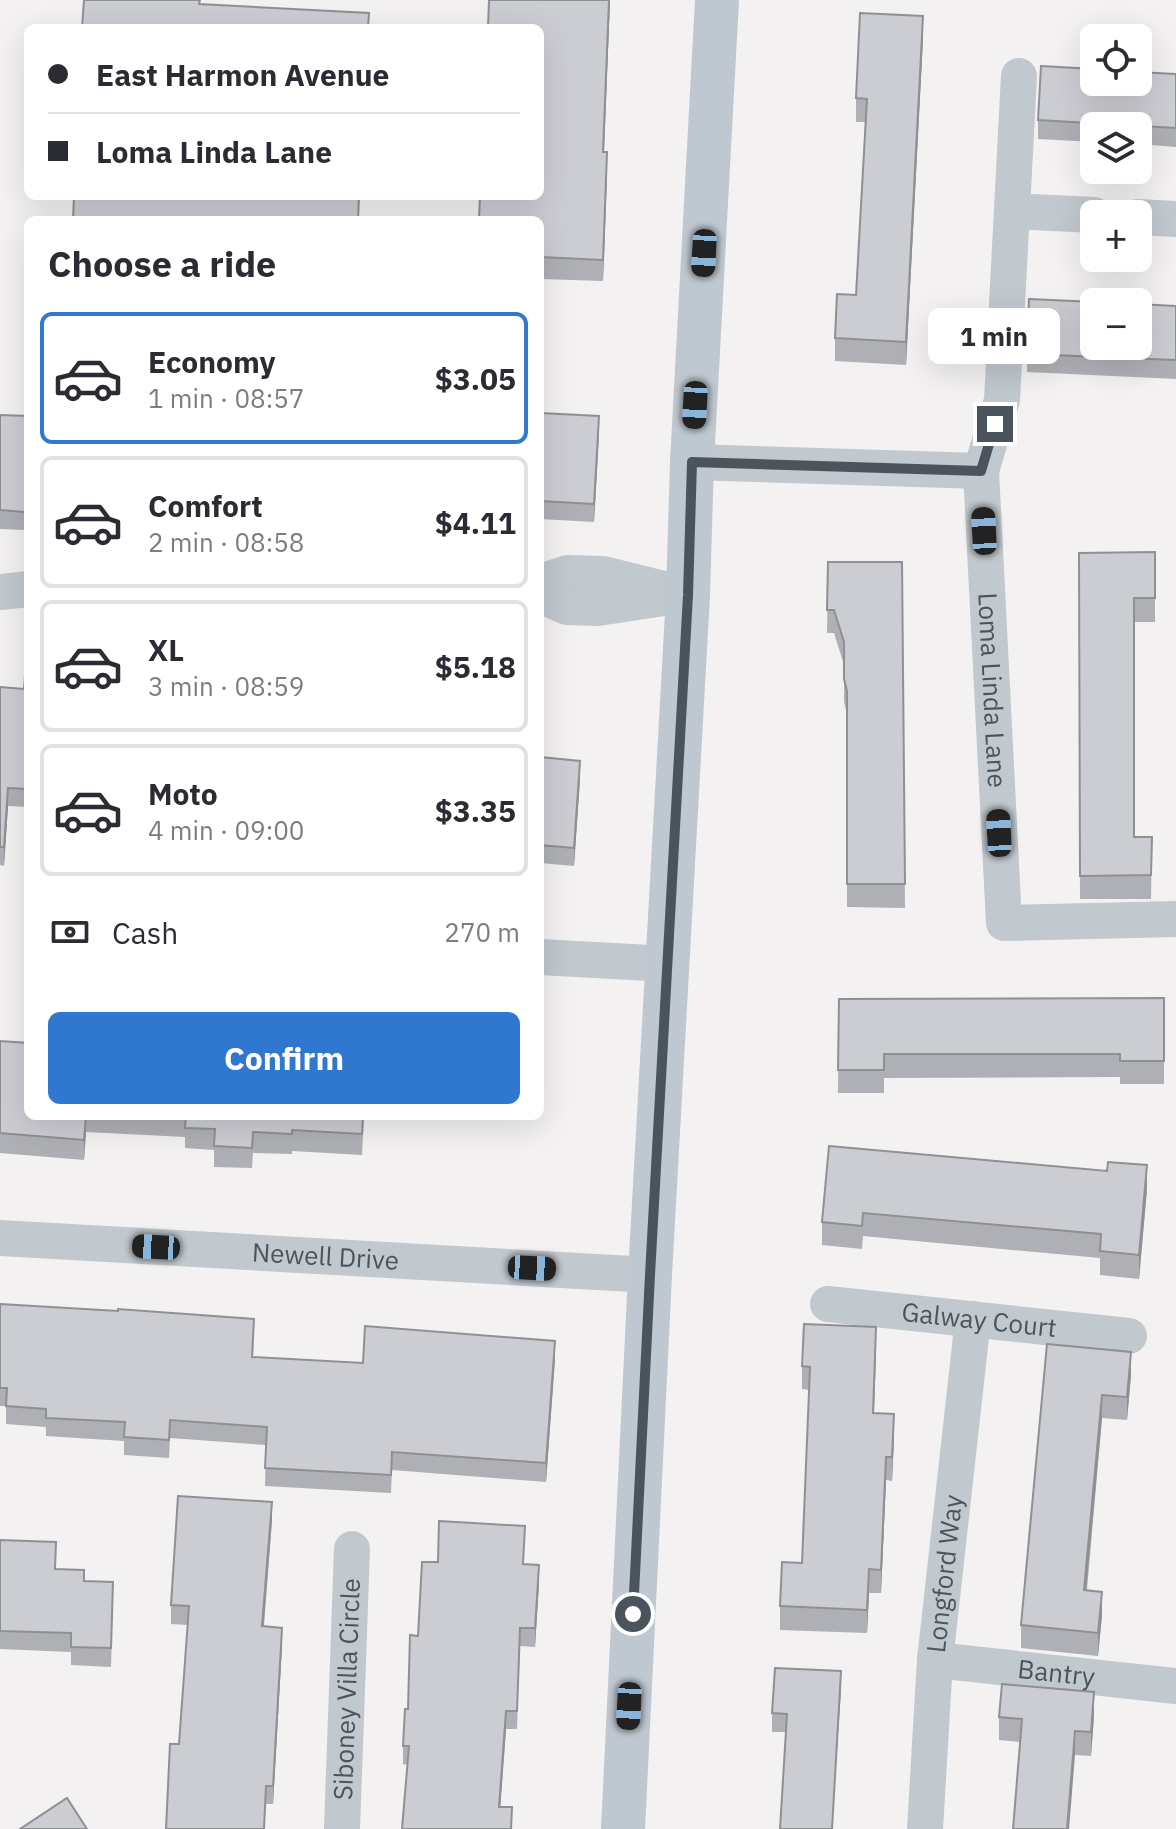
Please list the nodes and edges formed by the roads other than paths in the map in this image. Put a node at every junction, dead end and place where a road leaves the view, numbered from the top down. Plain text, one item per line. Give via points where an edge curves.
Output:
1 (717, 0) edge
2 (1019, 76) dead end
3 (1013, 211) junction
4 (1080, 214) edge
5 (1152, 218) edge
6 (1176, 219) edge
7 (692, 462) junction
8 (981, 471) junction
9 (544, 581) edge
10 (24, 589) edge
11 (0, 592) edge
12 (688, 595) junction
13 (544, 597) edge
14 (1176, 919) edge
15 (544, 957) edge
16 (668, 964) junction
17 (0, 1238) edge
18 (650, 1275) junction
19 (828, 1304) dead end
20 (973, 1319) junction
21 (1129, 1336) dead end
22 (352, 1549) dead end
23 (935, 1660) junction
24 (1176, 1686) edge
25 (342, 1829) edge
26 (623, 1829) edge
27 (925, 1829) edge

1 - 7 main road
2 - 3 street, Loma Linda Lane
3 - 4 street
3 - 8 street, Loma Linda Lane via 1002,400
5 - 6 street
7 - 8 street
7 - 12 main road
8 - 14 street, Loma Linda Lane via 1004,923
9 - 12 street via 568,573 603,574
10 - 11 street
12 - 13 street via 598,608 567,607
12 - 16 main road
15 - 16 street
16 - 18 main road
17 - 18 street, Newell Drive
18 - 26 main road
19 - 20 street, Galway Court
20 - 21 street, Galway Court
20 - 23 street, Longford Way
22 - 25 street, Siboney Villa Circle
23 - 24 street, Bantry
23 - 27 street, Longford Way

